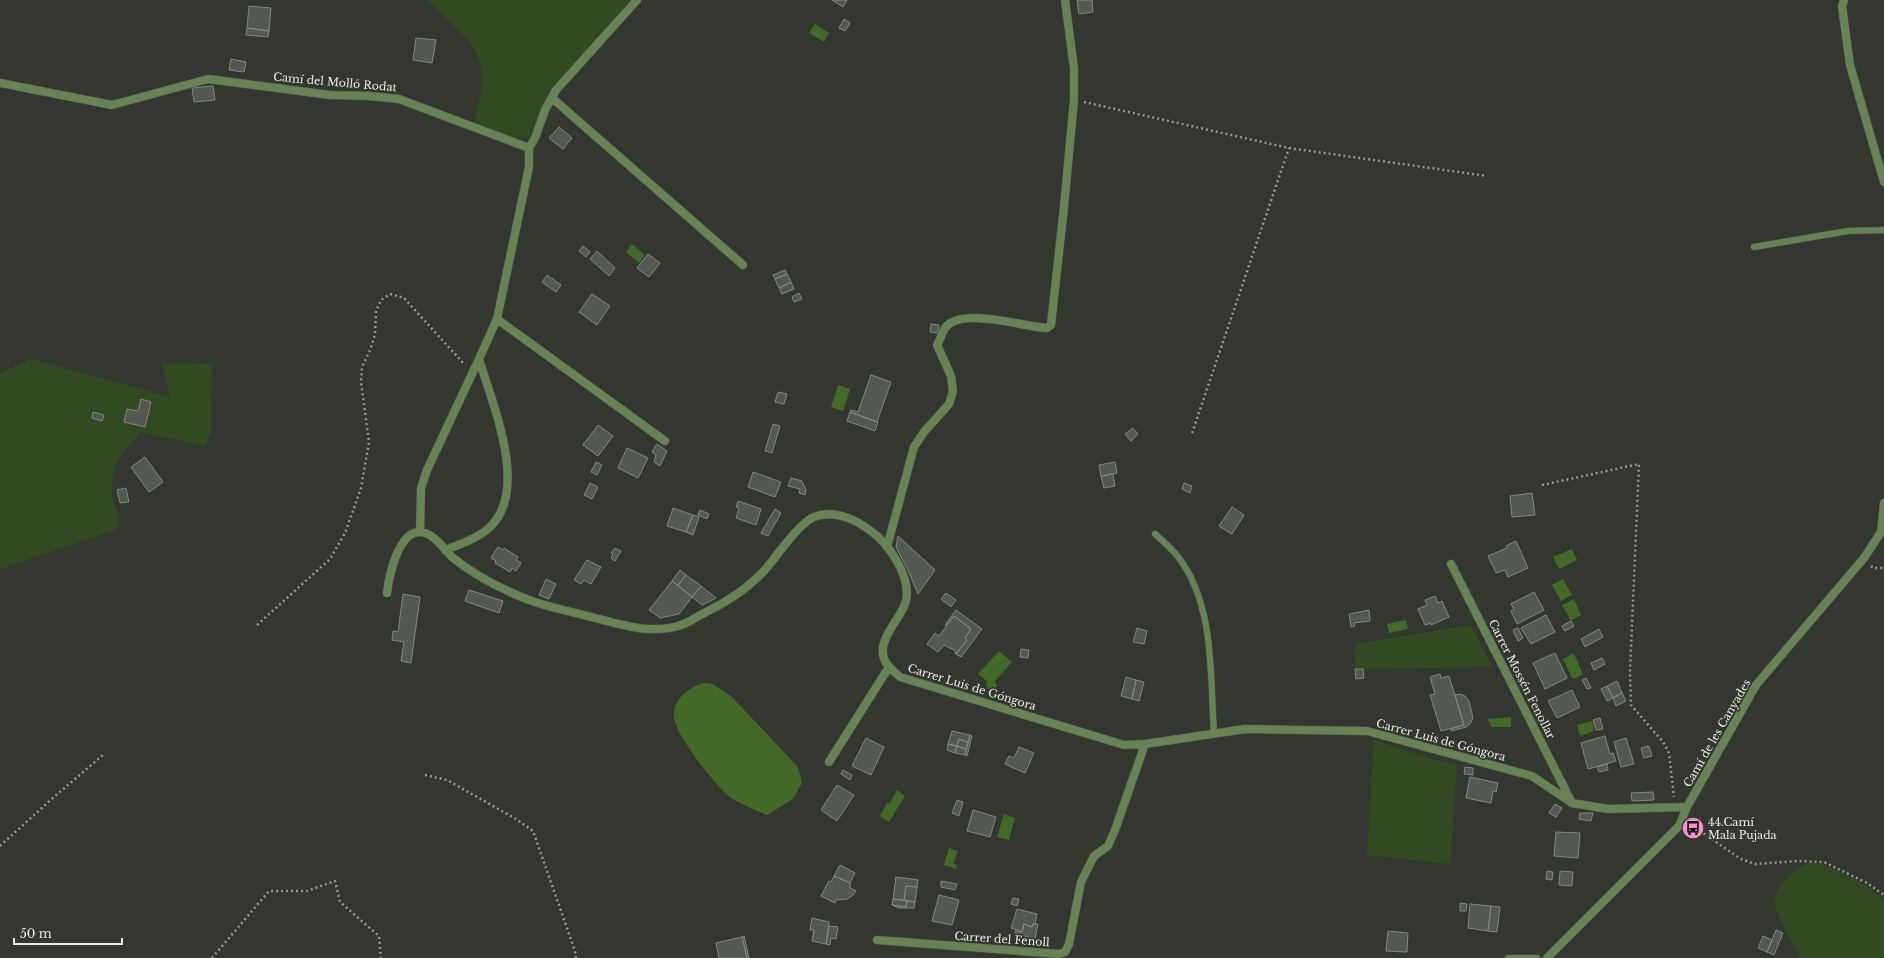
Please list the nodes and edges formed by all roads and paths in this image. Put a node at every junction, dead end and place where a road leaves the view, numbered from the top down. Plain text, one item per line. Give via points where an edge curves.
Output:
1 (637, 0) edge
2 (1065, 0) edge
3 (1844, 0) edge
4 (0, 83) edge
5 (552, 98) junction
6 (1074, 100) junction
7 (529, 148) junction
8 (1289, 148) junction
9 (1487, 176) dead end
10 (1884, 182) edge
11 (1884, 230) edge
12 (1754, 247) dead end
13 (744, 264) dead end
14 (497, 319) junction
15 (479, 359) junction
16 (472, 373) junction
17 (1192, 433) dead end
18 (665, 441) dead end
19 (1542, 485) dead end
20 (1884, 503) edge
21 (420, 532) junction
22 (1155, 534) dead end
23 (887, 547) junction
24 (446, 550) junction
25 (1451, 564) dead end
26 (388, 593) dead end
27 (257, 626) dead end
28 (890, 667) junction
29 (1214, 734) junction
30 (1145, 744) junction
31 (103, 755) dead end
32 (830, 762) dead end
33 (426, 775) dead end
34 (1572, 803) junction
35 (1675, 807) junction
36 (1687, 807) junction
37 (1682, 819) junction
38 (0, 846) edge
39 (1884, 895) edge
40 (877, 940) dead end
41 (212, 958) edge
42 (381, 958) edge
43 (576, 958) edge
44 (1508, 958) edge
45 (1537, 958) edge
46 (1547, 958) edge

1 - 5 street via 556,90
2 - 6 street via 1074,68
3 - 10 street via 1842,6 1850,65
4 - 7 street, Camí del Molló Rodat via 112,105 208,79 330,95 399,99
5 - 7 street
5 - 13 street
6 - 8 path
6 - 23 street via 1064,215 1050,325 1047,328 1034,327 974,317 959,318 946,327 937,345 952,376 953,391 949,404 924,432 914,448
7 - 14 street via 528,168
8 - 9 path
8 - 17 path
11 - 12 lane via 1848,231
14 - 15 street
14 - 18 street
15 - 16 street
15 - 24 street via 506,456 509,482 506,500 502,513 491,526 472,539
16 - 21 street via 421,488
16 - 27 path via 404,298 390,294 381,300 376,311 375,335 362,367 361,382 369,442 361,488 345,533 330,559
19 - 35 path via 1639,464 1630,671 1631,705 1663,742 1669,753
20 - 36 street, Camí de les Canyades via 1881,532 1864,558 1756,685
21 - 24 street via 425,532
21 - 26 street via 411,535 398,553 389,577
22 - 29 lane via 1179,558 1196,589 1207,623
23 - 24 street via 870,530 849,518 838,515 814,517 803,524 764,571 718,607 676,626 644,629 547,606 495,586 470,571
23 - 28 street via 899,566 907,591 906,602 885,638 884,657
25 - 34 street, Carrer Mossén Fenollar
28 - 30 street, Carrer Luis de Góngora via 900,677 1094,736 1124,745
28 - 32 street
29 - 30 street, Carrer Luis de Góngora
29 - 34 street, Carrer Luis de Góngora via 1245,729 1367,731 1532,776
30 - 40 street, Carrer del Fenoll via 1116,830 1108,846 1094,856 1081,882 1069,944 1065,952 1059,954
31 - 38 path
33 - 43 path via 447,780 533,831
34 - 35 street, Carrer Luis de Góngora via 1608,809
35 - 36 street, Carrer Luis de Góngora
36 - 37 street, Camí de les Canyades
37 - 39 path via 1748,862 1824,862 1867,883
37 - 46 street, Camí de les Canyades via 1679,826
41 - 42 path via 269,891 307,891 335,881 340,902 379,936
44 - 45 lane

